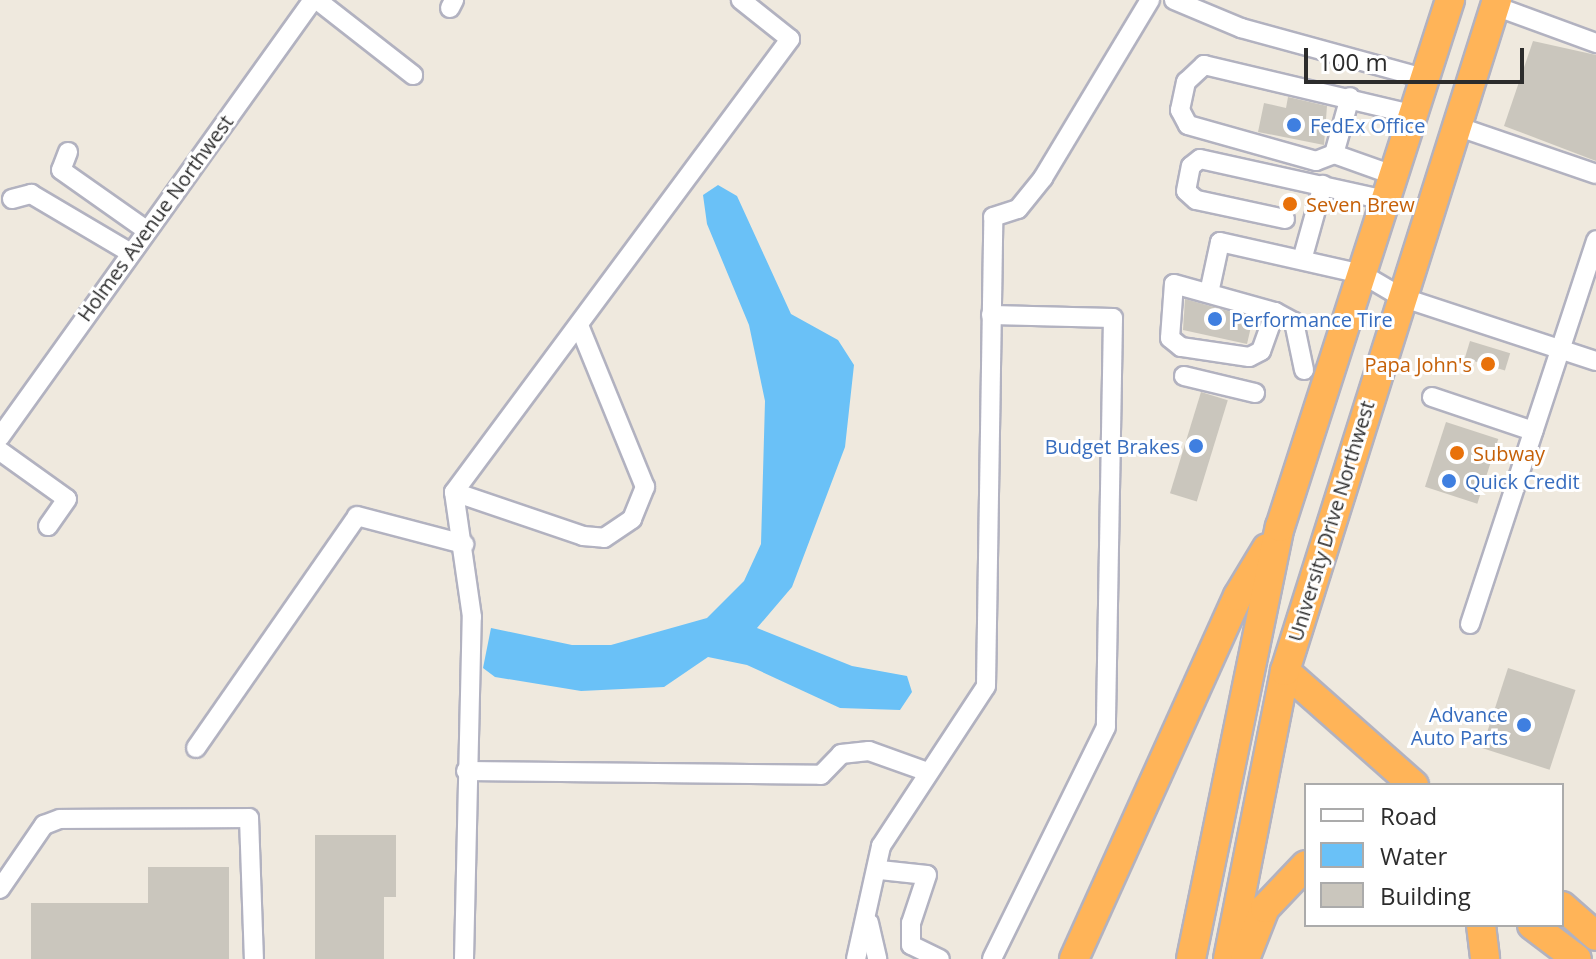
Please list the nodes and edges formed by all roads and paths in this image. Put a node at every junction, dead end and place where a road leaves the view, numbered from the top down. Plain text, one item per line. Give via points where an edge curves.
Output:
1 (315, 0) edge
2 (741, 0) edge
3 (1150, 0) edge
4 (1174, 0) edge
5 (1450, 0) edge
6 (1496, 3) edge
7 (1596, 43) edge
8 (413, 75) dead end
9 (1424, 78) junction
10 (1350, 97) junction
11 (1412, 114) junction
12 (1456, 126) junction
13 (68, 152) dead end
14 (1334, 154) junction
15 (1596, 174) edge
16 (1323, 185) junction
17 (1389, 188) junction
18 (12, 199) dead end
19 (1299, 221) junction
20 (146, 230) junction
21 (1596, 240) edge
22 (129, 252) junction
23 (1302, 260) junction
24 (1362, 274) junction
25 (1209, 293) junction
26 (1401, 297) junction
27 (1275, 312) junction
28 (991, 315) junction
29 (579, 325) junction
30 (1560, 349) junction
31 (1596, 361) edge
32 (1304, 370) dead end
33 (1184, 376) dead end
34 (1255, 393) dead end
35 (1432, 397) dead end
36 (1533, 431) junction
37 (0, 437) edge
38 (0, 451) edge
39 (454, 492) junction
40 (48, 526) dead end
41 (1280, 527) junction
42 (464, 544) junction
43 (1470, 624) dead end
44 (1285, 671) junction
45 (196, 748) dead end
46 (466, 771) junction
47 (925, 771) junction
48 (1412, 783) edge
49 (1304, 867) edge
50 (880, 870) junction
51 (0, 889) edge
52 (1564, 905) edge
53 (1564, 907) edge
54 (1596, 912) edge
55 (869, 923) junction
56 (1481, 927) edge
57 (1535, 927) edge
58 (1596, 936) edge
59 (254, 959) edge
60 (464, 959) edge
61 (856, 959) edge
62 (877, 959) edge
63 (940, 959) edge
64 (992, 959) edge
65 (1074, 959) edge
66 (1191, 959) edge
67 (1228, 959) edge
68 (1245, 959) edge
69 (1485, 959) edge
70 (1577, 959) edge

1 - 8 street
1 - 20 street, Holmes Avenue Northwest
2 - 29 street via 790,39
3 - 28 street via 1043,178 1018,209 993,217
4 - 9 street via 1241,28
5 - 9 highway, University Drive Northwest
6 - 7 street
6 - 12 highway, University Drive Northwest
9 - 11 highway, University Drive Northwest
10 - 11 street
10 - 14 street
10 - 14 street via 1204,65 1186,82 1180,110 1188,125 1316,161
11 - 17 highway, University Drive Northwest
12 - 15 street
12 - 26 highway, University Drive Northwest
13 - 20 street via 61,170
14 - 17 street
16 - 17 street
16 - 19 street
16 - 19 street via 1200,159 1191,166 1186,191 1196,200
17 - 24 highway, University Drive Northwest
18 - 22 street via 31,194
19 - 23 street
20 - 22 street, Holmes Avenue Northwest
21 - 30 street
22 - 37 street, Holmes Avenue Northwest
23 - 24 street
23 - 25 street via 1220,242
24 - 26 street
24 - 41 highway, University Drive Northwest
25 - 27 street
25 - 27 street via 1174,284 1170,338 1181,347 1249,357 1261,351
26 - 30 street
26 - 44 highway, University Drive Northwest
27 - 32 street via 1294,322
28 - 47 street via 986,686
28 - 64 street via 1113,318 1106,727
29 - 39 street
29 - 39 street via 645,487 632,519 604,538 583,536
30 - 31 street
30 - 36 street
33 - 34 street
35 - 36 street
36 - 43 street
38 - 40 street via 67,499
39 - 42 street
41 - 65 highway via 1238,596
41 - 66 highway, University Drive Northwest
42 - 45 street via 357,516
42 - 46 street via 472,617
44 - 48 highway
44 - 67 highway, University Drive Northwest
46 - 47 street via 821,775 841,754 869,751
46 - 60 street
47 - 50 street via 881,846
49 - 68 highway via 1265,908
50 - 55 street
50 - 63 street via 927,875 911,923 911,945
51 - 59 street via 44,825 60,819 249,818
52 - 54 highway
53 - 58 highway
55 - 61 street
55 - 62 street
56 - 69 highway
57 - 70 highway

